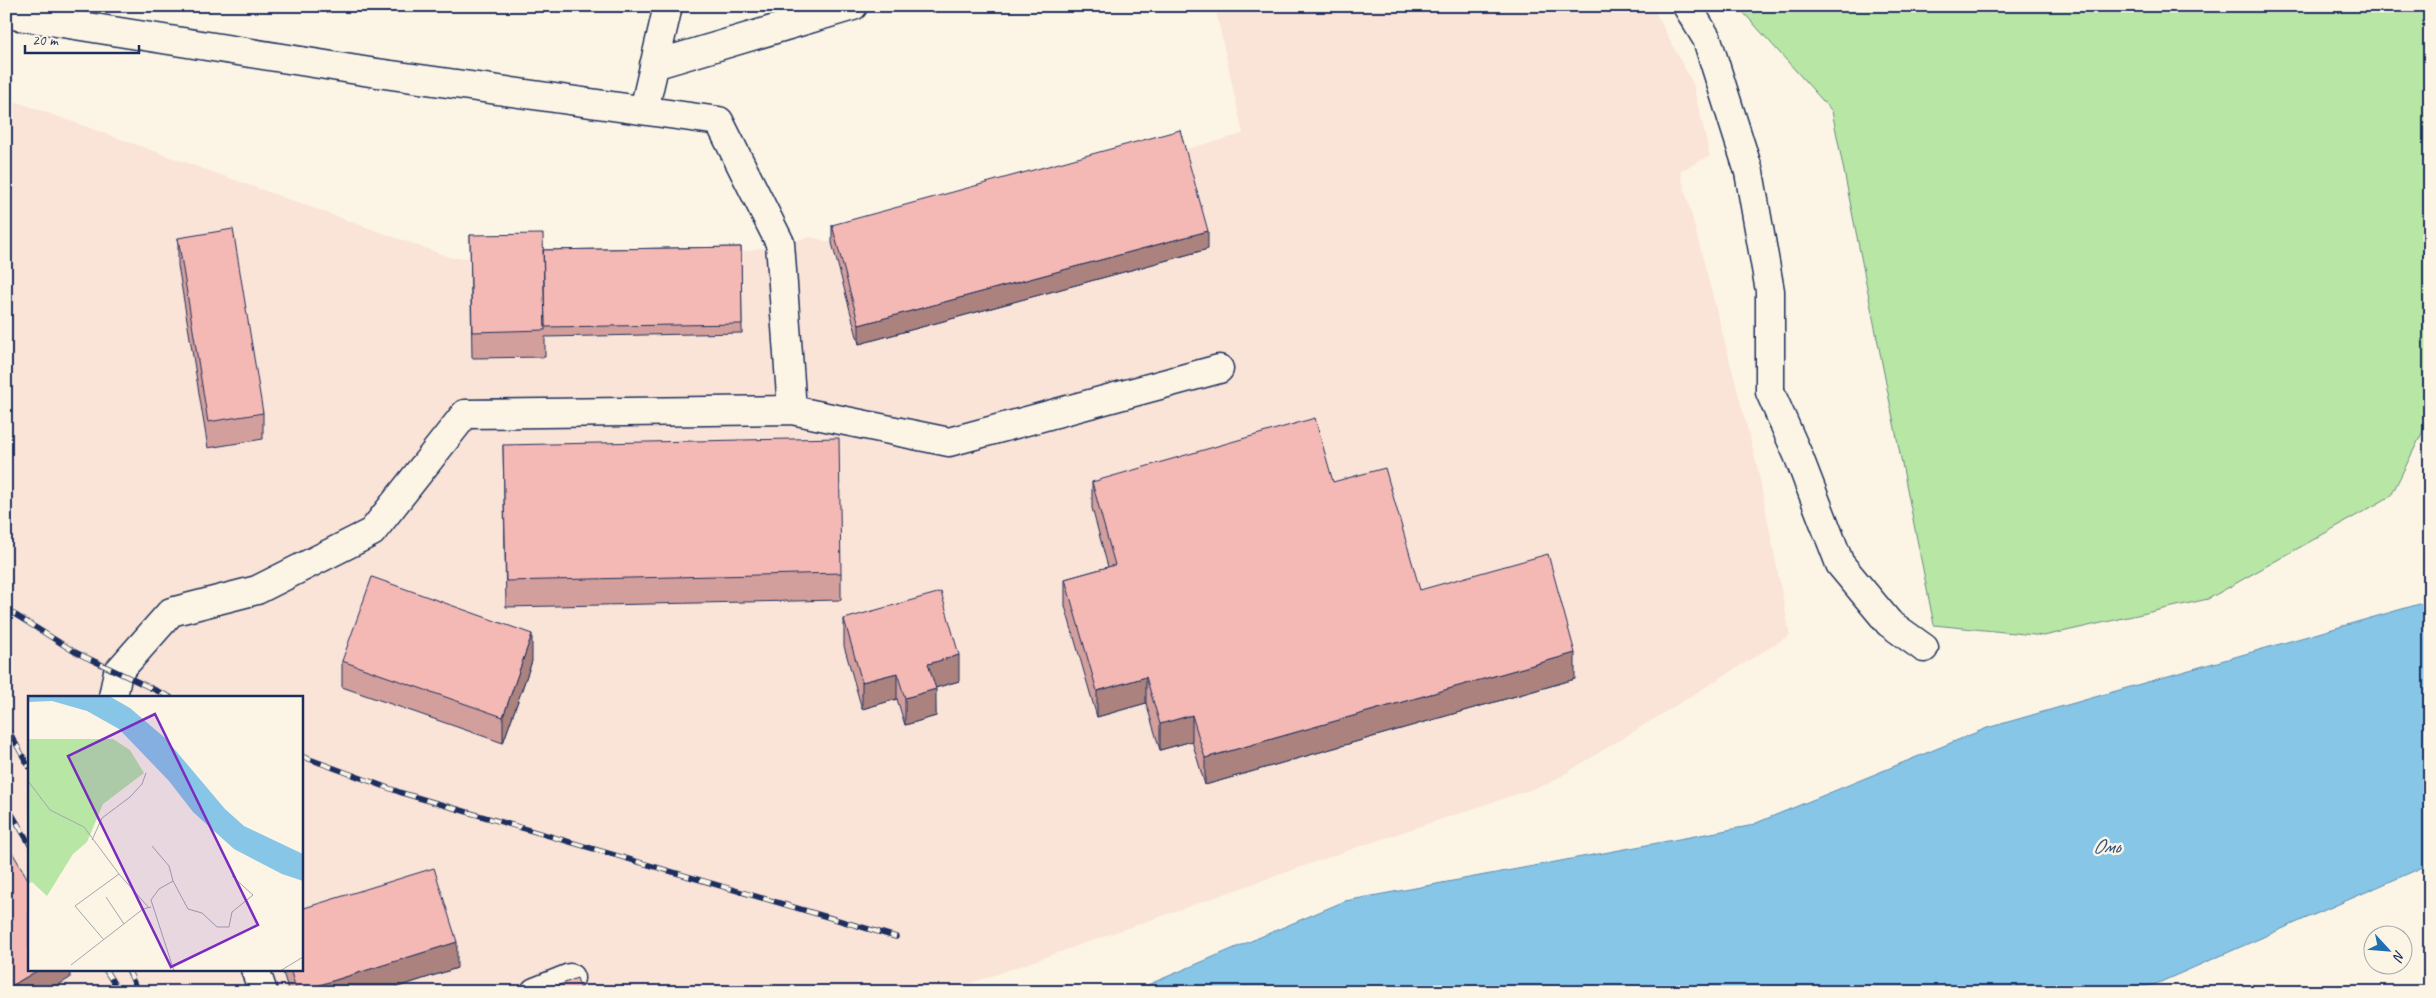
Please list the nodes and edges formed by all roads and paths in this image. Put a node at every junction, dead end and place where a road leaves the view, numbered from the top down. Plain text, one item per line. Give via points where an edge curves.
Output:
1 (668, 6) edge
2 (853, 6) edge
3 (1687, 6) edge
4 (6, 14) edge
5 (654, 65) junction
6 (644, 110) junction
7 (1219, 368) dead end
8 (792, 410) junction
9 (1924, 648) dead end
10 (113, 696) edge
11 (255, 970) edge
12 (570, 978) dead end
13 (263, 992) edge
14 (535, 992) edge

1 - 5 street
2 - 5 street
3 - 9 street via 1706,39 1749,172 1770,291 1770,392 1840,564 1889,623
4 - 6 street via 370,72
5 - 6 street
6 - 8 street via 720,121 780,244
7 - 8 street via 949,442
8 - 10 street via 465,414 372,532 257,590 171,612 118,672
11 - 13 street
12 - 14 street

